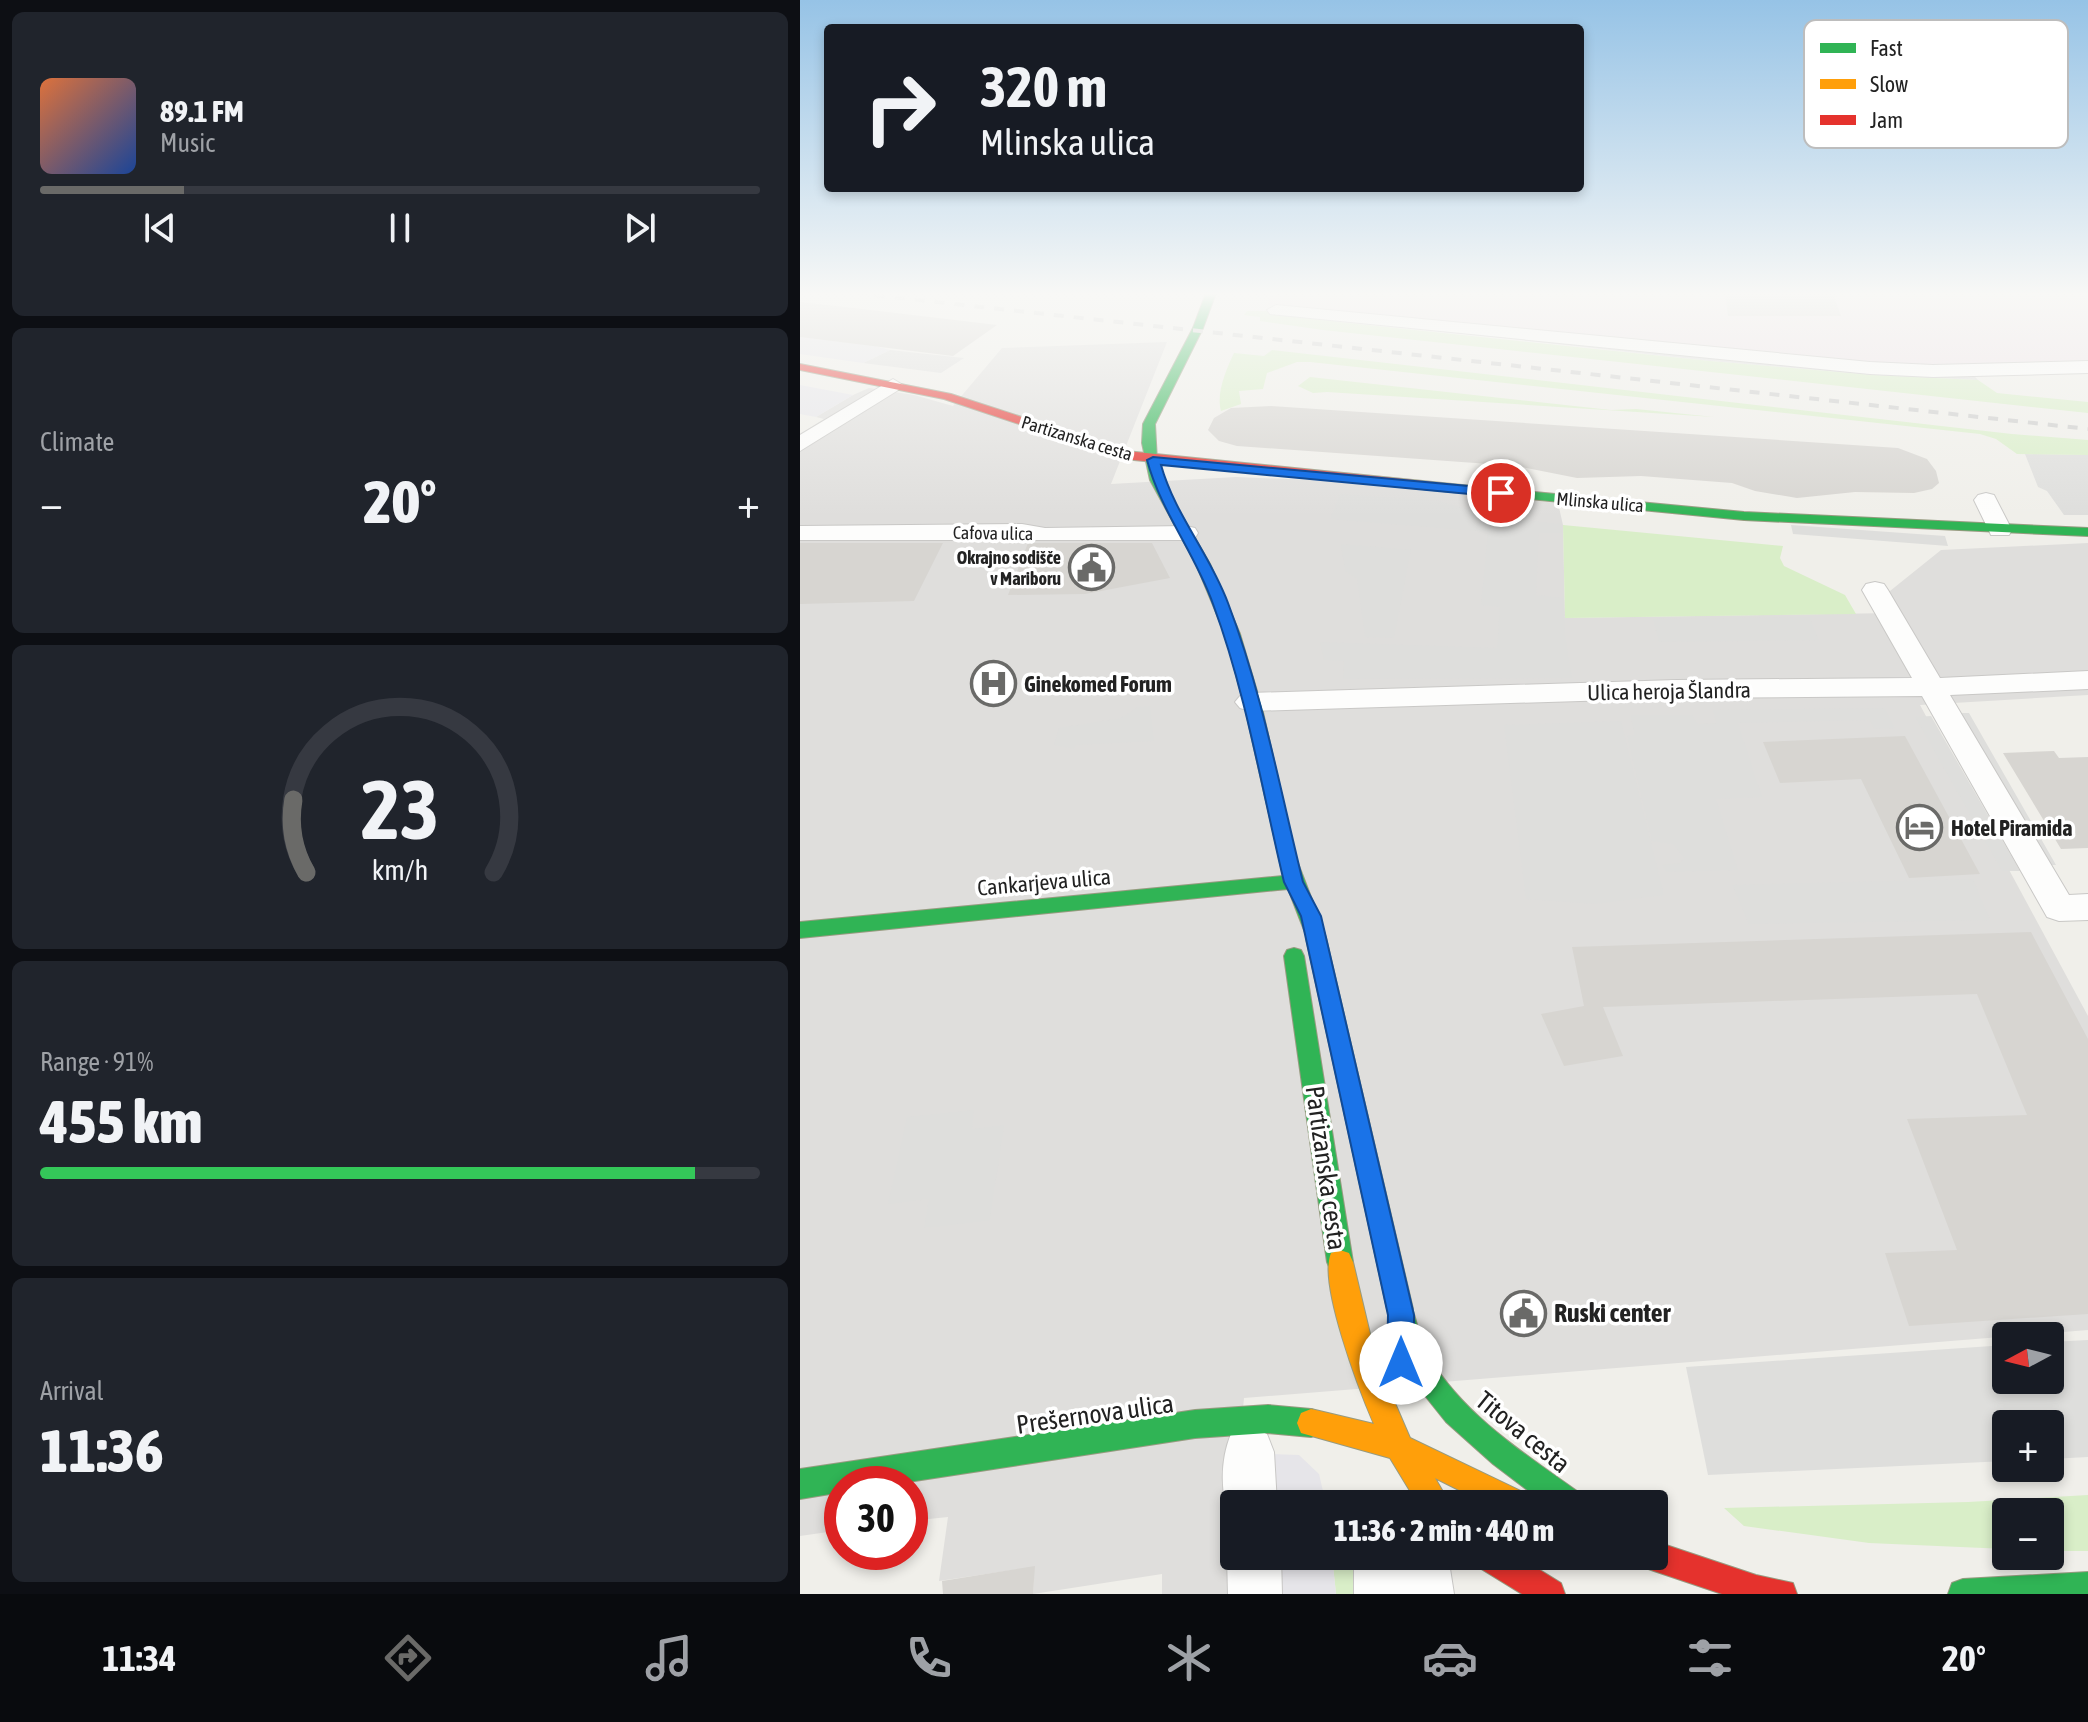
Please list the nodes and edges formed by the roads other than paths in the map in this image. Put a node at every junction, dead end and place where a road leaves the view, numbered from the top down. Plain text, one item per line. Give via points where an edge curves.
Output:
1 (802, 367) edge
2 (1179, 367) edge
3 (1864, 367) edge
4 (2073, 367) edge
5 (893, 385) junction
6 (1168, 440) dead end
7 (800, 444) edge
8 (1153, 460) junction
9 (1986, 500) dead end
10 (2000, 530) junction
11 (2088, 532) edge
12 (800, 533) edge
13 (1186, 533) junction
14 (1875, 590) dead end
15 (2088, 680) edge
16 (1932, 687) junction
17 (1250, 702) junction
18 (1293, 882) junction
19 (2074, 907) edge
20 (1289, 913) dead end
21 (800, 930) edge
22 (1291, 938) dead end
23 (1401, 1315) junction
24 (1396, 1447) junction
25 (1249, 1452) dead end
26 (800, 1484) edge
27 (1250, 1490) edge
28 (1389, 1490) edge
29 (1407, 1490) edge
30 (1425, 1490) edge
31 (1491, 1490) edge
32 (1552, 1490) edge
33 (1668, 1561) edge
34 (1254, 1570) edge
35 (1381, 1570) edge
36 (1423, 1570) edge
37 (1511, 1570) edge
38 (2088, 1587) edge
39 (1255, 1594) edge
40 (1381, 1594) edge
41 (1427, 1594) edge
42 (1550, 1594) edge
43 (1782, 1594) edge
44 (1963, 1594) edge

1 - 5 main road, Partizanska cesta
2 - 8 main road via 1148,425
3 - 4 street
5 - 7 street
5 - 8 main road, Partizanska cesta via 947,396
6 - 8 main road
8 - 10 main road, Mlinska ulica via 1744,516
8 - 13 main road, Partizanska cesta via 1162,492
9 - 10 street
10 - 11 main road, Mlinska ulica
12 - 13 street, Cafova ulica
13 - 17 main road, Partizanska cesta via 1216,590
14 - 16 street
15 - 16 street, Ulica heroja Šlandra
16 - 17 street, Ulica heroja Šlandra
16 - 19 street
17 - 18 main road, Partizanska cesta
18 - 20 main road, Partizanska cesta
18 - 21 main road, Cankarjeva ulica
18 - 23 main road, Partizanska cesta via 1311,916
22 - 24 main road, Partizanska cesta via 1350,1324 1373,1400
23 - 24 street, Partizanska cesta
23 - 32 main road, Titova cesta via 1409,1347 1443,1397 1502,1454
24 - 26 main road, Prešernova ulica via 1293,1420 1224,1422
24 - 28 street, Partizanska cesta
24 - 29 street, Partizanska cesta
24 - 30 main road
24 - 31 main road
25 - 27 street
33 - 43 main road
34 - 39 street
35 - 40 street
36 - 41 street
37 - 42 main road
38 - 44 main road

